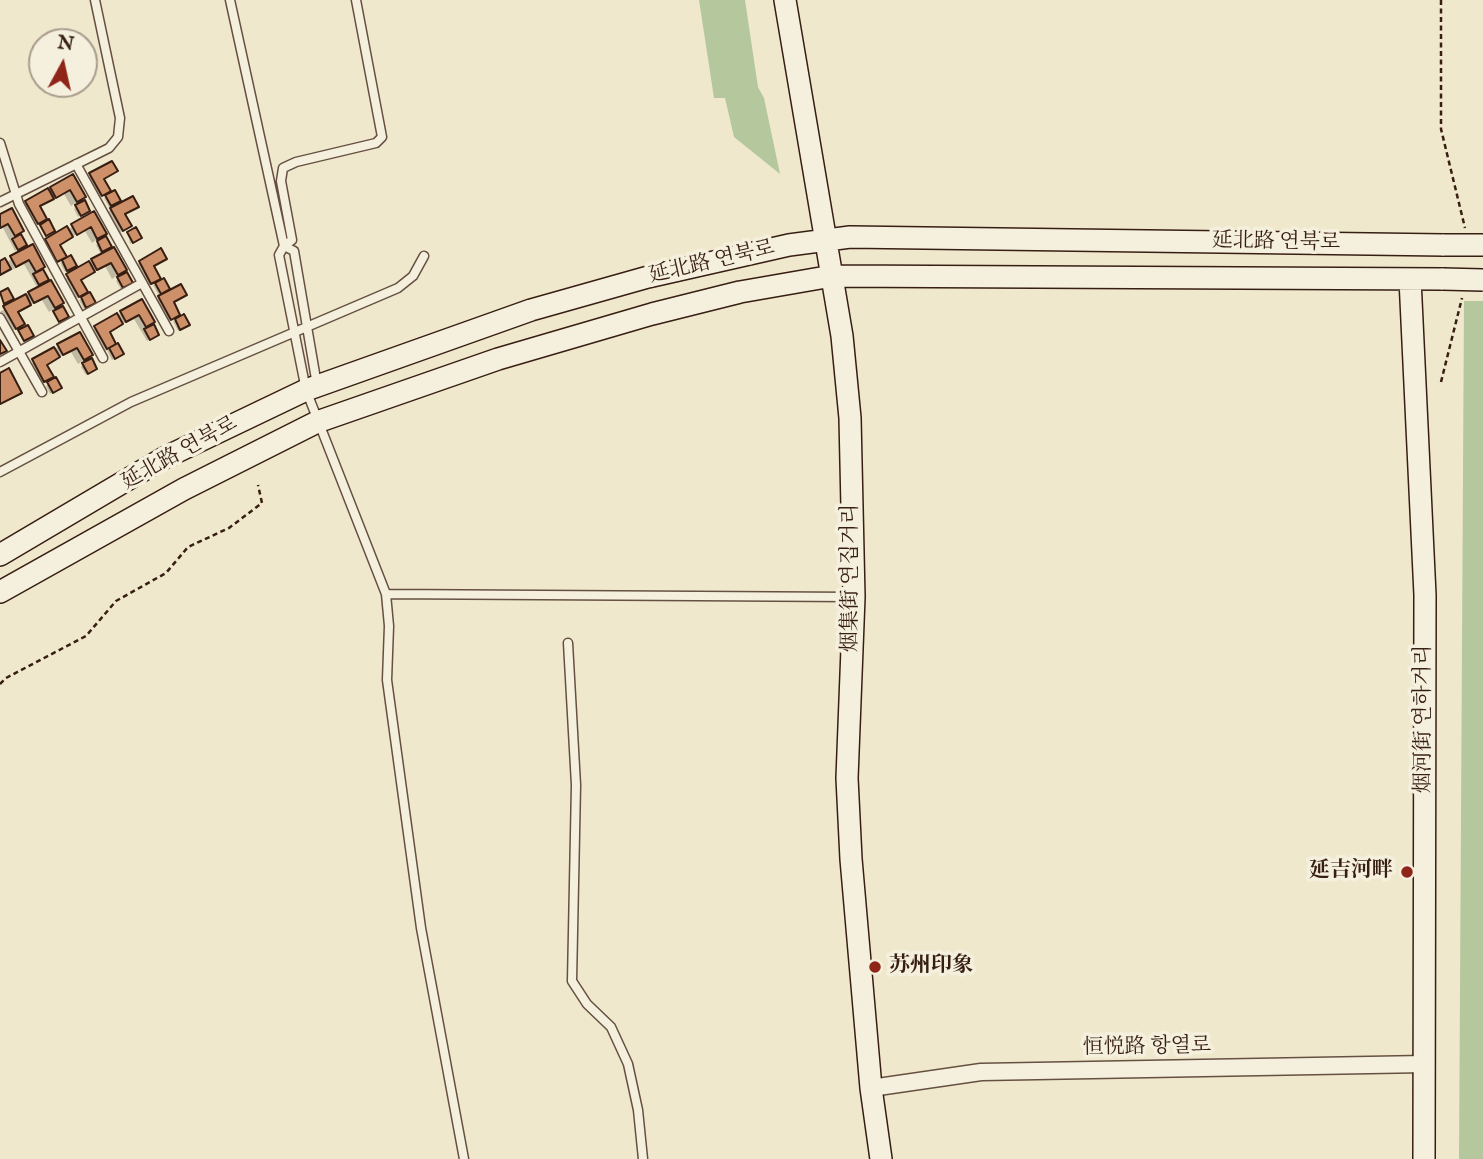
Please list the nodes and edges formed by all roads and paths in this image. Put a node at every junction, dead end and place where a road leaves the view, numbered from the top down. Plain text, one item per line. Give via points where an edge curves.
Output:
1 (95, 0) edge
2 (230, 0) edge
3 (356, 0) edge
4 (785, 0) edge
5 (1441, 0) edge
6 (1441, 129) dead end
7 (0, 143) edge
8 (76, 164) junction
9 (17, 193) junction
10 (0, 202) edge
11 (826, 238) junction
12 (1483, 245) edge
13 (284, 246) junction
14 (424, 256) dead end
15 (832, 276) junction
16 (1410, 279) junction
17 (1483, 280) edge
18 (142, 283) junction
19 (0, 318) edge
20 (80, 318) junction
21 (306, 324) junction
22 (294, 330) junction
23 (169, 331) dead end
24 (19, 352) junction
25 (103, 358) dead end
26 (0, 362) edge
27 (311, 388) junction
28 (42, 392) dead end
29 (317, 422) junction
30 (0, 472) edge
31 (258, 485) dead end
32 (0, 555) edge
33 (0, 592) edge
34 (386, 594) junction
35 (854, 597) junction
36 (568, 643) dead end
37 (0, 684) edge
38 (1424, 1064) junction
39 (871, 1088) junction
40 (464, 1159) edge
41 (643, 1159) edge
42 (881, 1159) edge
43 (1424, 1159) edge

1 - 8 lane via 120,132 109,148
2 - 13 lane
3 - 13 lane via 382,137 376,143 283,168 281,181 292,240
4 - 11 main road, 烟集街 연집거리
5 - 6 path
7 - 9 lane
8 - 9 lane
8 - 18 lane
9 - 10 lane
9 - 20 lane
11 - 12 main road, 延北路 연북로, bridge
11 - 15 main road, 烟集街 연집거리
11 - 27 main road, 延北路 연북로 via 579,296 469,330
13 - 21 lane via 293,251
13 - 22 lane via 279,255
14 - 21 lane via 409,282
15 - 16 main road, 延北路 연북로
15 - 29 main road, 延北路 연북로 via 773,285 641,317 498,359
15 - 35 main road, 烟集街 연집거리 via 849,418
16 - 17 main road, 延北路 연북로, bridge
16 - 38 main road, 烟河街 연하거리 via 1425,595
18 - 20 lane
18 - 23 lane
19 - 24 lane
20 - 24 lane
20 - 25 lane
21 - 22 lane
21 - 27 lane
22 - 27 lane
22 - 30 lane via 131,402
24 - 26 lane
24 - 28 lane
27 - 29 lane
27 - 32 main road, 延北路 연북로 via 164,458
29 - 33 main road, 延北路 연북로 via 172,495
29 - 34 lane
31 - 37 path via 262,503 229,528 188,547 166,573 116,601 86,636
34 - 35 lane
34 - 40 lane via 387,680 421,928
35 - 39 main road, 烟集街 연집거리 via 848,778
36 - 41 lane via 576,785 572,981 611,1027 628,1064
38 - 39 street, 恒悦路 항열로 via 981,1072
38 - 43 main road, 烟河街 연하거리
39 - 42 main road, 烟集街 연집거리

